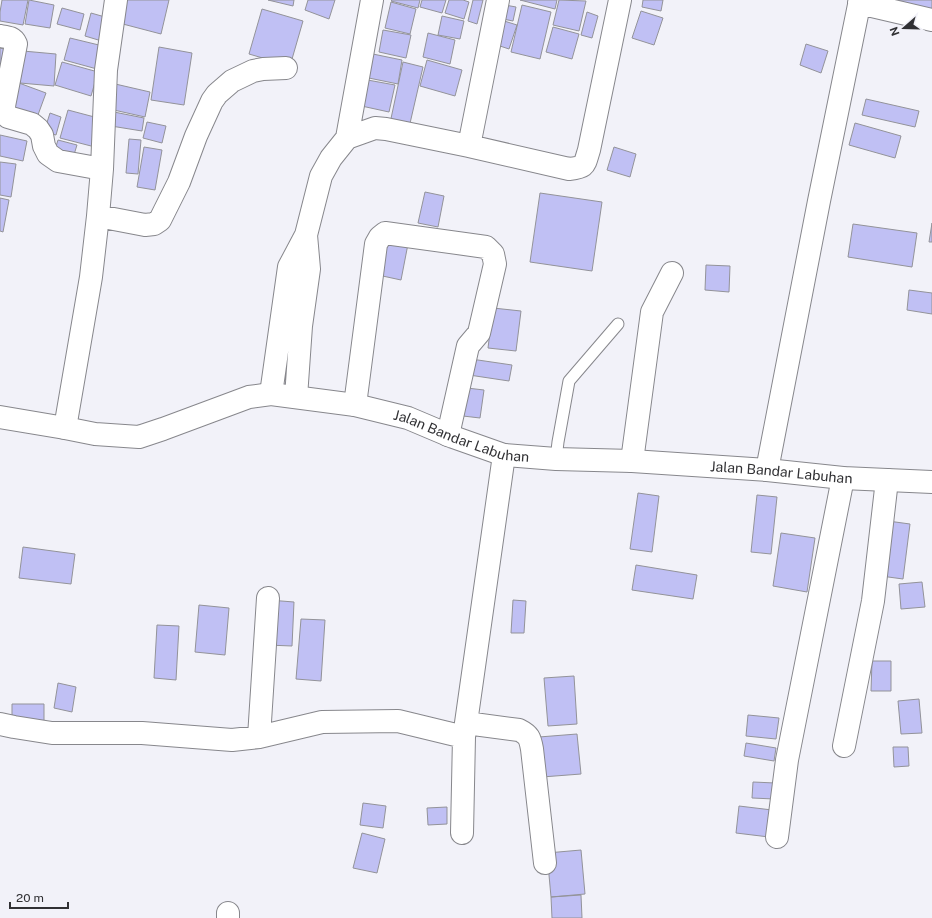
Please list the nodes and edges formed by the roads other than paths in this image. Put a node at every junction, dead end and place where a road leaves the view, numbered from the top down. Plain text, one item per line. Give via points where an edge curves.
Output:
1 (116, 0) edge
2 (372, 0) edge
3 (498, 0) edge
4 (620, 0) edge
5 (860, 2) edge
6 (932, 20) edge
7 (0, 36) edge
8 (286, 68) dead end
9 (347, 138) junction
10 (469, 146) junction
11 (102, 169) junction
12 (98, 216) junction
13 (306, 236) junction
14 (672, 273) dead end
15 (618, 324) dead end
16 (271, 394) junction
17 (296, 397) junction
18 (355, 405) junction
19 (0, 417) edge
20 (65, 428) junction
21 (448, 435) junction
22 (504, 455) junction
23 (556, 459) junction
24 (632, 461) junction
25 (767, 470) junction
26 (844, 478) junction
27 (887, 480) junction
28 (932, 482) edge
29 (268, 598) dead end
30 (0, 724) edge
31 (465, 730) junction
32 (258, 737) junction
33 (844, 746) dead end
34 (462, 833) dead end
35 (777, 838) dead end
36 (545, 863) dead end

1 - 11 street via 106,70
2 - 9 street
3 - 10 street
4 - 10 street via 584,166 569,169
5 - 6 street
5 - 25 street
7 - 11 street via 11,38 16,44 4,106 5,114 32,124 38,129 48,154 58,161
8 - 12 street via 253,71 232,81 217,94 196,136 179,182 158,222 145,224
9 - 10 street via 375,128
9 - 13 street via 321,176
11 - 12 street
12 - 20 street via 91,277
13 - 16 street via 289,267
13 - 17 street via 309,269 301,326
14 - 24 street via 652,312
15 - 23 lane via 569,381
16 - 17 street, Jalan Bandar Labuhan
16 - 20 street, Jalan Bandar Labuhan via 249,397 139,437 96,434
17 - 18 street, Jalan Bandar Labuhan
18 - 21 street, Jalan Bandar Labuhan via 408,418
18 - 21 street via 376,244 380,237 385,233 486,247 493,254 495,264 479,333 468,346
19 - 20 street, Jalan Bandar Labuhan
21 - 22 street, Jalan Bandar Labuhan
22 - 23 street, Jalan Bandar Labuhan
22 - 31 street
23 - 24 street, Jalan Bandar Labuhan
24 - 25 street, Jalan Bandar Labuhan
25 - 26 street, Jalan Bandar Labuhan
26 - 27 street, Jalan Bandar Labuhan
26 - 35 street via 787,760
27 - 28 street, Jalan Bandar Labuhan
27 - 33 street via 873,601
29 - 32 street
30 - 32 street via 52,733 142,733 232,740
31 - 32 street via 398,721 322,722
31 - 34 street
31 - 36 street via 519,730 529,737

